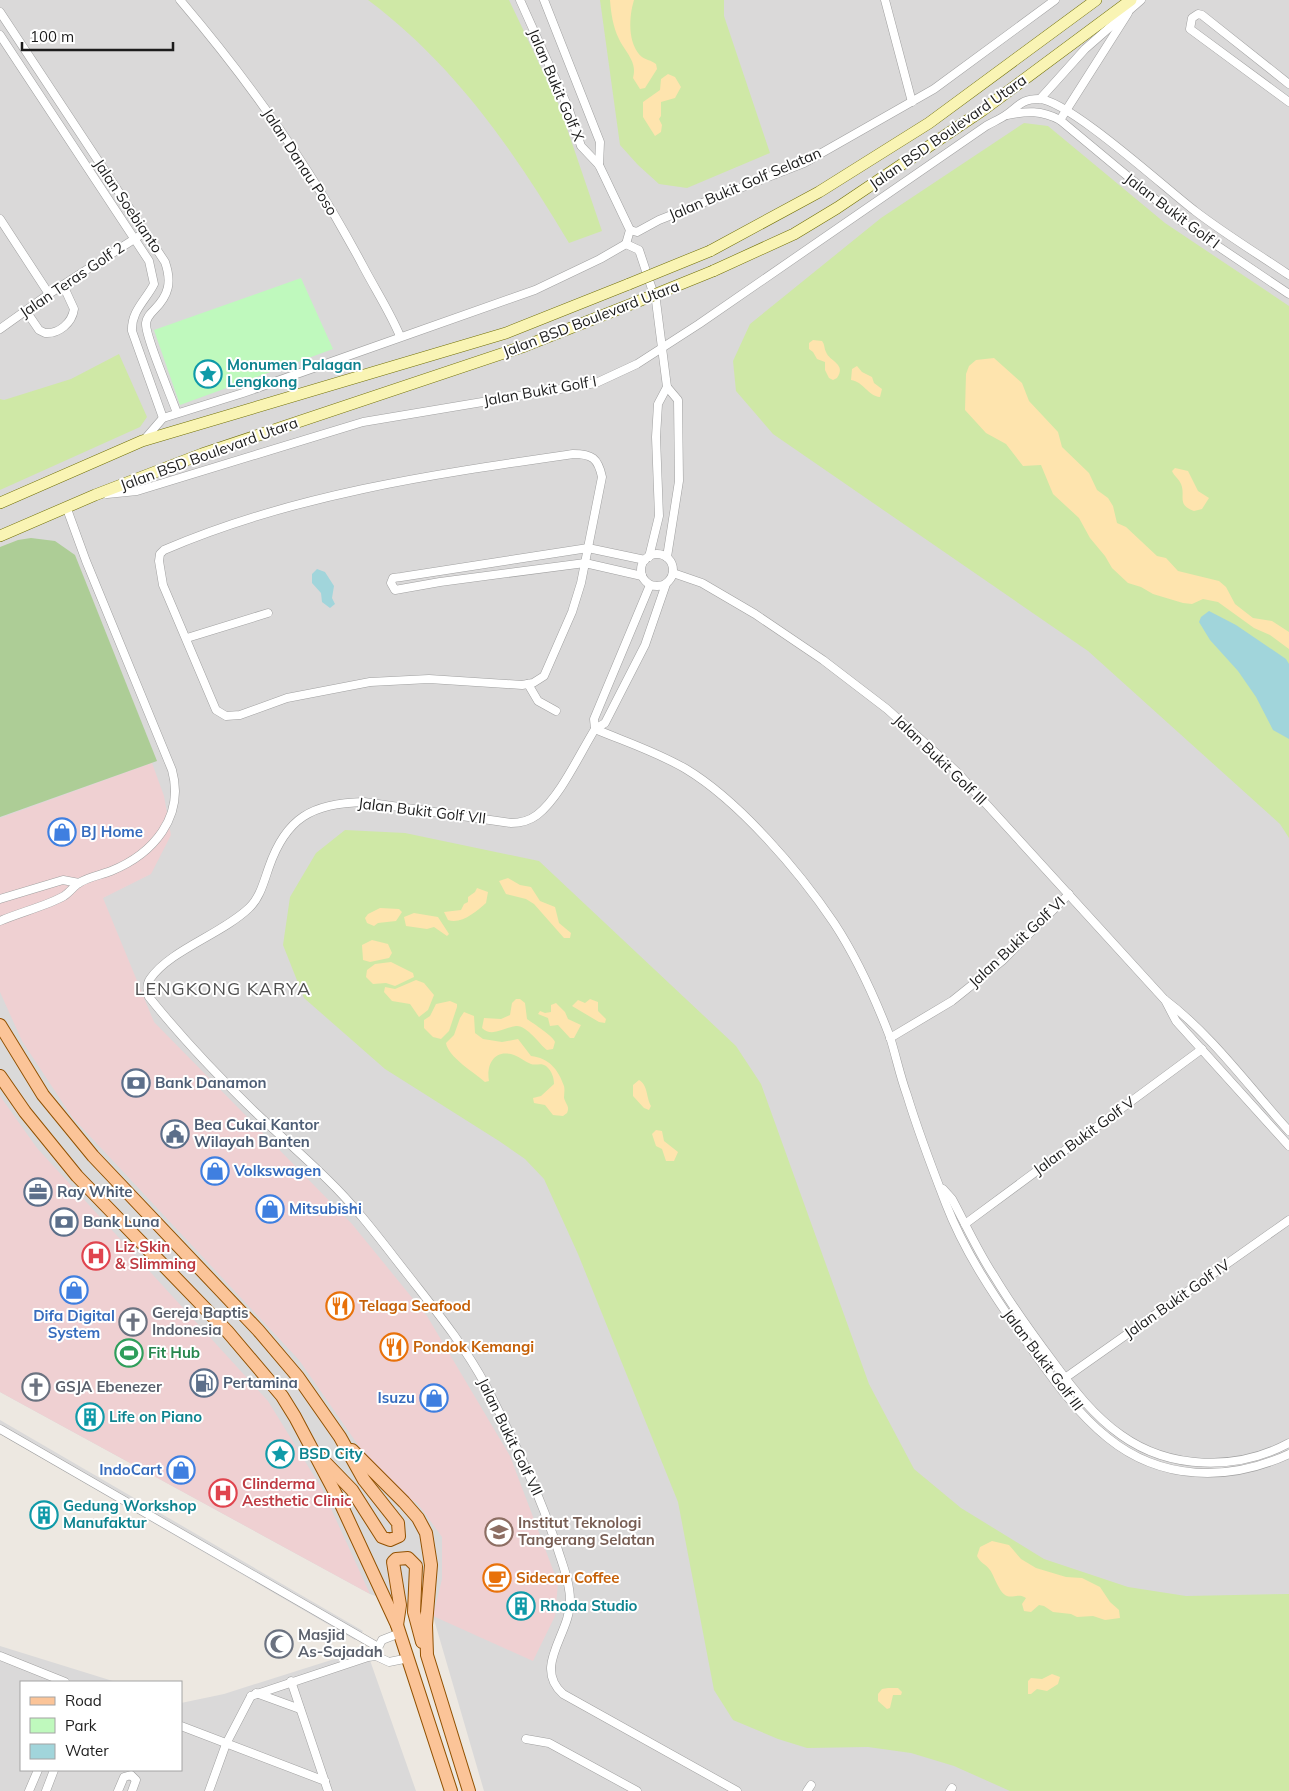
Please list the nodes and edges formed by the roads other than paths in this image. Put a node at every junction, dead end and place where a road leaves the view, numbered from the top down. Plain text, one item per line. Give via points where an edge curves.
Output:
1 (180, 0) edge
2 (520, 0) edge
3 (544, 0) edge
4 (885, 0) edge
5 (1055, 0) edge
6 (1096, 0) edge
7 (1141, 0) edge
8 (1131, 5) edge
9 (0, 12) edge
10 (0, 35) edge
11 (1289, 84) edge
12 (1040, 99) junction
13 (585, 102) junction
14 (912, 102) junction
15 (1289, 102) edge
16 (568, 107) junction
17 (1066, 110) junction
18 (65, 111) junction
19 (1007, 115) junction
20 (54, 118) junction
21 (1060, 120) junction
22 (599, 165) junction
23 (0, 219) edge
24 (633, 231) junction
25 (145, 233) junction
26 (134, 239) junction
27 (630, 245) junction
28 (1289, 275) edge
29 (63, 284) junction
30 (49, 294) junction
31 (1289, 294) edge
32 (26, 310) junction
33 (0, 329) edge
34 (400, 336) junction
35 (663, 347) junction
36 (667, 387) junction
37 (177, 413) junction
38 (163, 418) junction
39 (142, 441) junction
40 (95, 495) junction
41 (0, 503) edge
42 (67, 509) junction
43 (0, 536) edge
44 (588, 548) junction
45 (667, 557) junction
46 (647, 558) junction
47 (584, 563) junction
48 (470, 566) junction
49 (673, 573) junction
50 (642, 576) junction
51 (473, 578) junction
52 (666, 584) junction
53 (650, 585) junction
54 (268, 613) dead end
55 (187, 638) junction
56 (528, 684) junction
57 (556, 711) dead end
58 (595, 729) junction
59 (79, 883) junction
60 (1069, 894) junction
61 (0, 899) edge
62 (0, 921) edge
63 (1164, 999) junction
64 (0, 1025) edge
65 (890, 1038) junction
66 (1202, 1049) junction
67 (0, 1076) edge
68 (1289, 1132) edge
69 (1289, 1146) edge
70 (940, 1186) junction
71 (1289, 1220) edge
72 (965, 1224) junction
73 (1065, 1378) junction
74 (0, 1429) edge
75 (340, 1437) junction
76 (1289, 1443) edge
77 (313, 1451) junction
78 (1289, 1454) edge
79 (399, 1629) junction
80 (378, 1647) junction
81 (427, 1655) junction
82 (0, 1656) edge
83 (379, 1658) junction
84 (408, 1658) junction
85 (62, 1681) edge
86 (291, 1681) junction
87 (243, 1690) dead end
88 (253, 1694) junction
89 (300, 1709) junction
90 (182, 1726) edge
91 (526, 1739) dead end
92 (226, 1744) junction
93 (38, 1771) edge
94 (54, 1771) edge
95 (325, 1781) junction
96 (733, 1790) edge
97 (29, 1791) edge
98 (46, 1791) edge
99 (118, 1791) edge
100 (132, 1791) edge
101 (209, 1791) edge
102 (328, 1791) edge
103 (451, 1791) edge
104 (470, 1791) edge
105 (637, 1791) edge

1 - 34 street, Jalan Danau Poso via 265,107 311,174
2 - 16 street, Jalan Bukit Golf X
3 - 13 street, Jalan Bukit Golf X
4 - 14 street
5 - 14 street, Jalan Bukit Golf Selatan
6 - 39 main road, Jalan BSD Boulevard Utara, bridge via 929,123 819,192 710,251 506,333
7 - 8 street
8 - 12 street
8 - 17 street
8 - 40 main road, Jalan BSD Boulevard Utara, bridge via 983,110 794,234 713,271 524,346 202,454
9 - 18 street, Jalan Soebianto
10 - 20 street, Jalan Soebianto
11 - 15 street via 1202,15 1192,18 1190,29
12 - 17 street, Jalan Bukit Golf I
12 - 19 street, Jalan Bukit Golf I via 1018,104
13 - 16 street
13 - 22 street, Jalan Bukit Golf X via 600,142
14 - 24 street, Jalan Bukit Golf Selatan via 804,163
16 - 22 street, Jalan Bukit Golf X via 581,146
17 - 21 street
17 - 28 street, Jalan Bukit Golf I via 1195,211
18 - 20 street
18 - 25 street, Jalan Soebianto
19 - 21 street, Jalan Bukit Golf I via 1032,110
19 - 35 street, Jalan Bukit Golf I
20 - 26 street, Jalan Soebianto
21 - 31 street, Jalan Bukit Golf I via 1186,224
22 - 24 street, Jalan Bukit Golf X
23 - 30 street
24 - 27 street
25 - 26 street, Jalan Teras Golf 2
25 - 37 street, Jalan Soebianto via 165,262 169,274 169,287 148,316 146,333
26 - 29 street, Jalan Teras Golf 2
26 - 38 street, Jalan Soebianto via 149,261 154,284 134,314 132,331
27 - 34 street via 535,290
27 - 35 street via 639,250 656,301
29 - 30 street, Jalan Teras Golf 2
29 - 32 street via 74,309 70,321 61,329 45,333 39,330
30 - 32 street, Jalan Teras Golf 2
32 - 33 street, Jalan Teras Golf 2
34 - 37 street
35 - 36 street
35 - 40 street, Jalan Bukit Golf I via 637,364 596,383 363,422 137,491
36 - 45 street via 678,400 680,435 679,481
36 - 46 street via 658,404 659,516
37 - 38 street
38 - 39 street
39 - 41 main road, Jalan BSD Boulevard Utara
40 - 42 main road, Jalan BSD Boulevard Utara
42 - 43 main road, Jalan BSD Boulevard Utara
42 - 59 street via 176,786 168,820 148,850 131,862
44 - 46 street
44 - 47 street
44 - 48 street
44 - 55 street via 602,477 597,462 589,454 393,482 213,530 164,550 160,554 159,570
45 - 46 street via 655,554
45 - 49 street
46 - 50 street via 641,570
47 - 50 street
47 - 51 street
47 - 56 street via 572,612 549,666 544,676
48 - 51 street
48 - 51 street via 394,578 391,583 396,590
49 - 52 street
49 - 60 street, Jalan Bukit Golf III via 702,584 755,614 887,709 957,772
50 - 53 street
52 - 53 street
52 - 58 street, Jalan Bukit Golf VII via 645,645 605,723
53 - 58 street, Jalan Bukit Golf VII via 594,718
54 - 55 street
55 - 56 street via 216,710 226,716 240,715 288,698 370,682 429,679
56 - 57 street via 538,701
58 - 65 street, Jalan Bukit Golf III via 651,750 688,770 758,830 788,863 834,924 863,974
58 - 96 street, Jalan Bukit Golf VII via 553,796 541,811 528,820 511,823 364,802 328,805 306,814 282,836 259,895 250,907 169,961 148,980 147,989 154,1003 207,1065 355,1208 437,1310 466,1352 538,1490 570,1588 569,1613 551,1665 550,1676 554,1686
59 - 61 street via 63,880
59 - 62 street via 64,896
60 - 63 street, Jalan Bukit Golf III
60 - 65 street, Jalan Bukit Golf VI via 1002,961 959,995
63 - 66 street, Jalan Bukit Golf III via 1176,1021
63 - 68 street, Jalan Bukit Golf III via 1210,1042
64 - 75 main road via 44,1095 93,1156 258,1330 298,1378
65 - 70 street, Jalan Bukit Golf III via 906,1094
66 - 69 street, Jalan Bukit Golf III
66 - 72 street, Jalan Bukit Golf V
67 - 77 main road via 77,1176 261,1370 282,1396
70 - 72 street, Jalan Bukit Golf III
70 - 78 street, Jalan Bukit Golf III via 951,1216 1004,1310 1056,1383 1107,1438 1151,1462 1206,1474 1246,1470
71 - 73 street, Jalan Bukit Golf IV
72 - 73 street, Jalan Bukit Golf III via 993,1275
73 - 76 street, Jalan Bukit Golf III via 1091,1409 1120,1435 1162,1455 1196,1462 1228,1463 1259,1457
74 - 80 street
75 - 77 main road via 364,1480 398,1523 400,1532 395,1539 382,1537 352,1490
75 - 81 main road via 404,1502 426,1533 431,1565 426,1619
77 - 79 main road
79 - 80 street via 382,1640
79 - 81 main road via 400,1606 393,1562 408,1558 416,1566 414,1612
79 - 84 main road
80 - 83 street
81 - 104 main road
82 - 85 street
83 - 84 street via 389,1662
83 - 86 street
84 - 103 main road
86 - 88 street
86 - 89 street
87 - 88 street
88 - 89 street
88 - 92 street
89 - 95 street
90 - 92 street
91 - 105 street via 549,1743
92 - 95 street
92 - 101 street
93 - 97 street
94 - 98 street
95 - 102 street
99 - 100 street via 127,1775 136,1780

